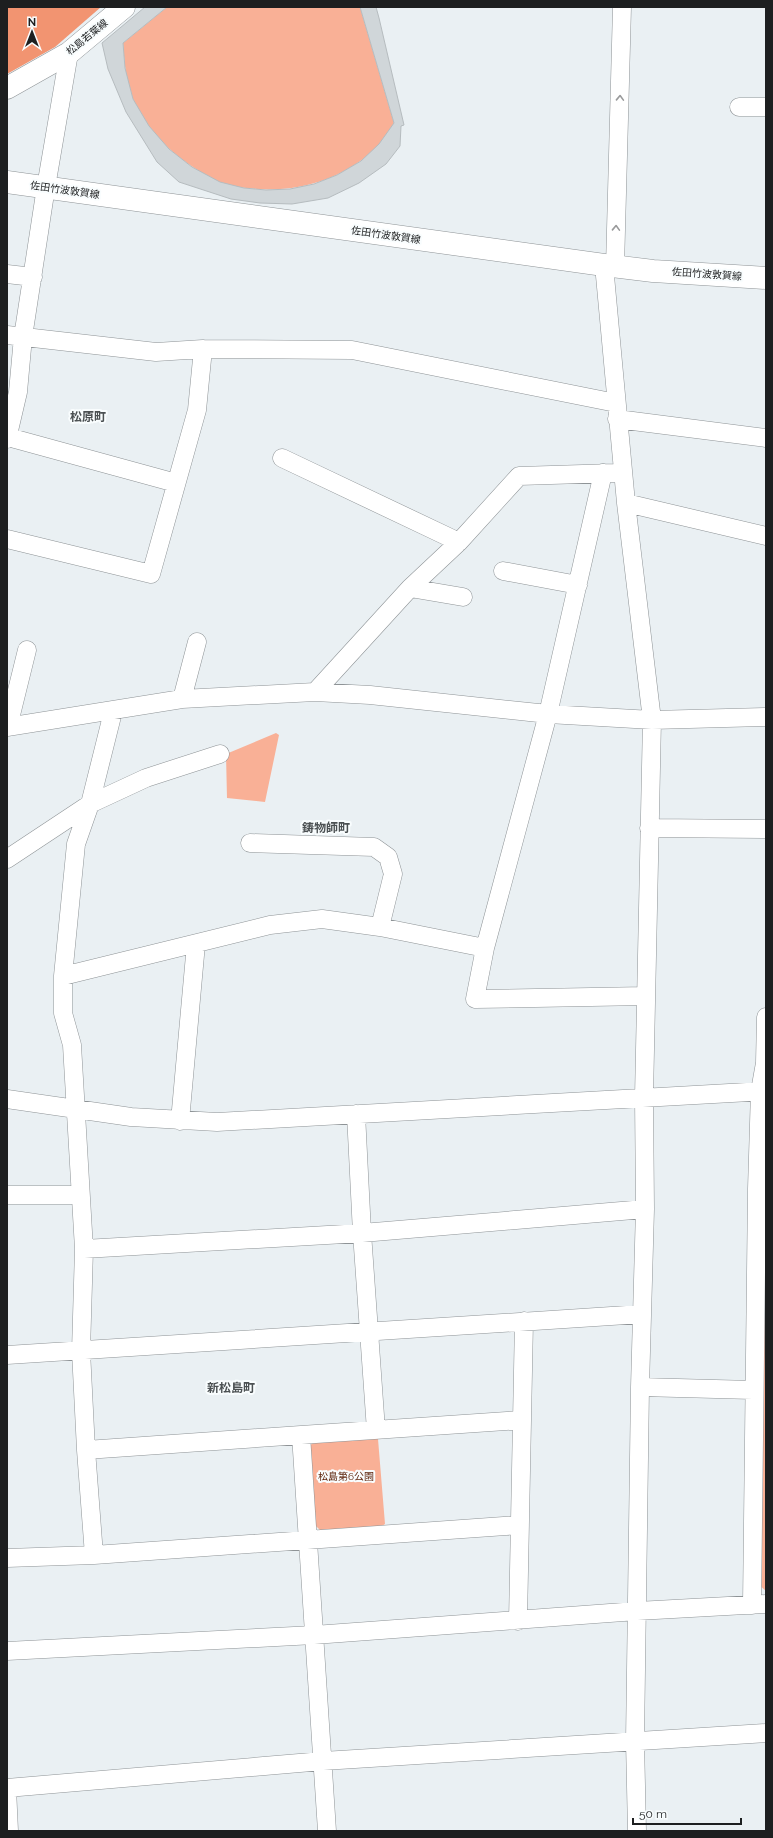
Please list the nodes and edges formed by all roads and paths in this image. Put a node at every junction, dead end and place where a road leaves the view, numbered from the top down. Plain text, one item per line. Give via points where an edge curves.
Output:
1 (124, 7) edge
2 (622, 7) edge
3 (69, 53) junction
4 (7, 88) edge
5 (739, 107) dead end
6 (766, 107) edge
7 (7, 182) edge
8 (46, 187) junction
9 (610, 266) junction
10 (7, 274) edge
11 (33, 277) junction
12 (766, 278) edge
13 (15, 336) edge
14 (203, 349) junction
15 (13, 392) edge
16 (616, 411) junction
17 (7, 438) edge
18 (766, 438) edge
19 (282, 458) dead end
20 (623, 472) junction
21 (603, 473) junction
22 (176, 483) junction
23 (626, 503) junction
24 (766, 536) edge
25 (7, 540) edge
26 (459, 542) junction
27 (503, 571) dead end
28 (578, 584) junction
29 (410, 588) junction
30 (463, 597) dead end
31 (197, 642) dead end
32 (27, 650) dead end
33 (315, 692) junction
34 (182, 699) junction
35 (113, 712) junction
36 (548, 714) junction
37 (766, 717) edge
38 (652, 720) junction
39 (7, 727) edge
40 (220, 754) dead end
41 (90, 804) junction
42 (649, 828) junction
43 (766, 829) edge
44 (250, 843) dead end
45 (7, 859) edge
46 (380, 927) junction
47 (196, 944) junction
48 (485, 948) junction
49 (63, 976) junction
50 (646, 996) junction
51 (766, 1017) edge
52 (763, 1091) edge
53 (644, 1096) junction
54 (7, 1099) edge
55 (75, 1109) junction
56 (356, 1114) junction
57 (180, 1121) junction
58 (762, 1189) edge
59 (7, 1195) edge
60 (80, 1196) junction
61 (645, 1209) junction
62 (362, 1233) junction
63 (84, 1250) junction
64 (761, 1280) edge
65 (642, 1314) junction
66 (524, 1321) junction
67 (370, 1332) junction
68 (81, 1350) junction
69 (7, 1356) edge
70 (640, 1387) junction
71 (753, 1390) junction
72 (521, 1420) junction
73 (376, 1430) junction
74 (301, 1435) junction
75 (86, 1450) junction
76 (519, 1525) junction
77 (308, 1539) junction
78 (94, 1555) junction
79 (7, 1558) edge
80 (759, 1605) edge
81 (637, 1611) junction
82 (518, 1621) junction
83 (314, 1634) junction
84 (7, 1651) edge
85 (766, 1733) edge
86 (634, 1741) junction
87 (323, 1761) junction
88 (7, 1789) edge
89 (10, 1831) edge
90 (328, 1831) edge
91 (637, 1831) edge

1 - 3 main road, 松島若葉線
9 -> 2 street
3 - 4 main road, 松島若葉線
3 - 8 street
5 - 6 street
7 - 8 main road, 佐田竹波敦賀線
8 - 9 main road, 佐田竹波敦賀線
8 - 11 street
9 - 12 main road, 佐田竹波敦賀線
9 - 16 street
10 - 11 street
11 - 13 street
13 - 14 street via 156,352
13 - 15 street
14 - 16 street via 352,350
14 - 22 street via 197,410
15 - 17 street
16 - 18 street
16 - 20 street
17 - 22 street
19 - 26 street
20 - 21 street
20 - 23 street
21 - 26 street via 518,476
21 - 28 street
22 - 25 street via 151,574
23 - 24 street
23 - 38 street
26 - 29 street
27 - 28 street
28 - 36 street
29 - 30 street
29 - 33 street
31 - 34 street
32 - 39 street
33 - 34 street
33 - 36 street via 370,695
34 - 35 street
35 - 39 street
35 - 41 street
36 - 38 street
36 - 48 street
37 - 38 street
38 - 42 street
40 - 41 street via 146,778
41 - 45 street
41 - 49 street via 76,844
42 - 43 street
42 - 50 street
44 - 46 street via 374,847 388,857 393,874
46 - 47 street via 322,919 270,925
46 - 48 street
47 - 49 street
47 - 57 street
48 - 50 street via 475,999
49 - 55 street via 63,1013 72,1045
50 - 53 street
51 - 52 street
52 - 53 street
52 - 58 street
53 - 56 street
53 - 61 street
54 - 55 street
55 - 57 street
55 - 60 street
56 - 57 street via 217,1122
56 - 62 street
58 - 64 street
59 - 60 street
60 - 63 street
61 - 62 street
61 - 65 street
62 - 63 street
62 - 67 street
63 - 68 street
64 - 71 street
65 - 66 street
65 - 70 street
66 - 67 street
66 - 72 street
67 - 68 street
67 - 73 street
68 - 69 street
68 - 75 street
70 - 71 street
70 - 81 street
71 - 80 street
72 - 73 street
72 - 76 street
73 - 74 street
74 - 75 street
74 - 77 street
75 - 78 street
76 - 77 street
76 - 82 street
77 - 78 street
77 - 83 street
78 - 79 street
80 - 81 street
81 - 82 street
81 - 86 street
82 - 83 street
83 - 84 street
83 - 87 street
85 - 86 street
86 - 87 street
86 - 91 street
87 - 88 street
87 - 90 street
88 - 89 street

